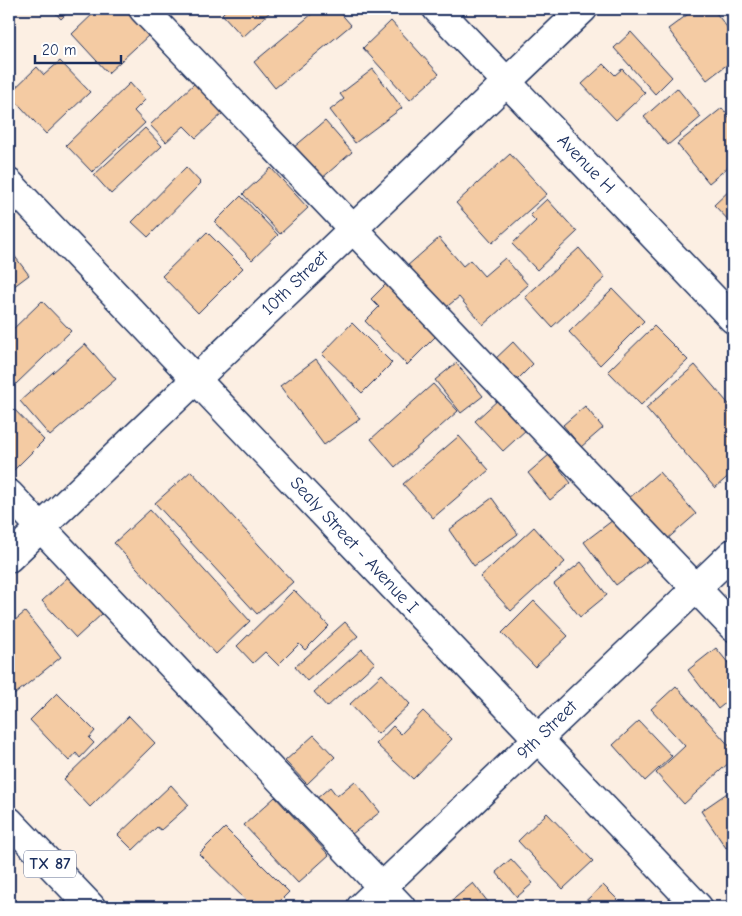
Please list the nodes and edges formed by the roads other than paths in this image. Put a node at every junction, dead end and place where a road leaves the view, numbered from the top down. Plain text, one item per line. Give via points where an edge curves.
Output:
1 (143, 9) edge
2 (438, 9) edge
3 (583, 9) edge
4 (507, 81) junction
5 (9, 183) edge
6 (353, 228) junction
7 (733, 319) edge
8 (196, 378) junction
9 (9, 494) edge
10 (40, 528) junction
11 (733, 552) edge
12 (9, 558) edge
13 (696, 588) junction
14 (733, 628) edge
15 (538, 739) junction
16 (9, 821) edge
17 (382, 888) junction
18 (91, 907) edge
19 (361, 907) edge
20 (401, 907) edge
21 (698, 907) edge

1 - 6 street
2 - 4 street, Avenue H
3 - 4 street, 10th Street
4 - 6 street, 10th Street
4 - 7 street, Avenue H
5 - 8 street, Sealy Street - Avenue I
6 - 8 street, 10th Street
6 - 13 street
8 - 10 street, 10th Street
8 - 15 street, Sealy Street - Avenue I
9 - 10 street
10 - 12 street, 10th Street
10 - 17 street
11 - 13 street, 9th Street
13 - 14 street
13 - 15 street, 9th Street
15 - 17 street, 9th Street
15 - 21 street, Sealy Street - Avenue I
16 - 18 street, TX 87
17 - 19 street, 9th Street
17 - 20 street

